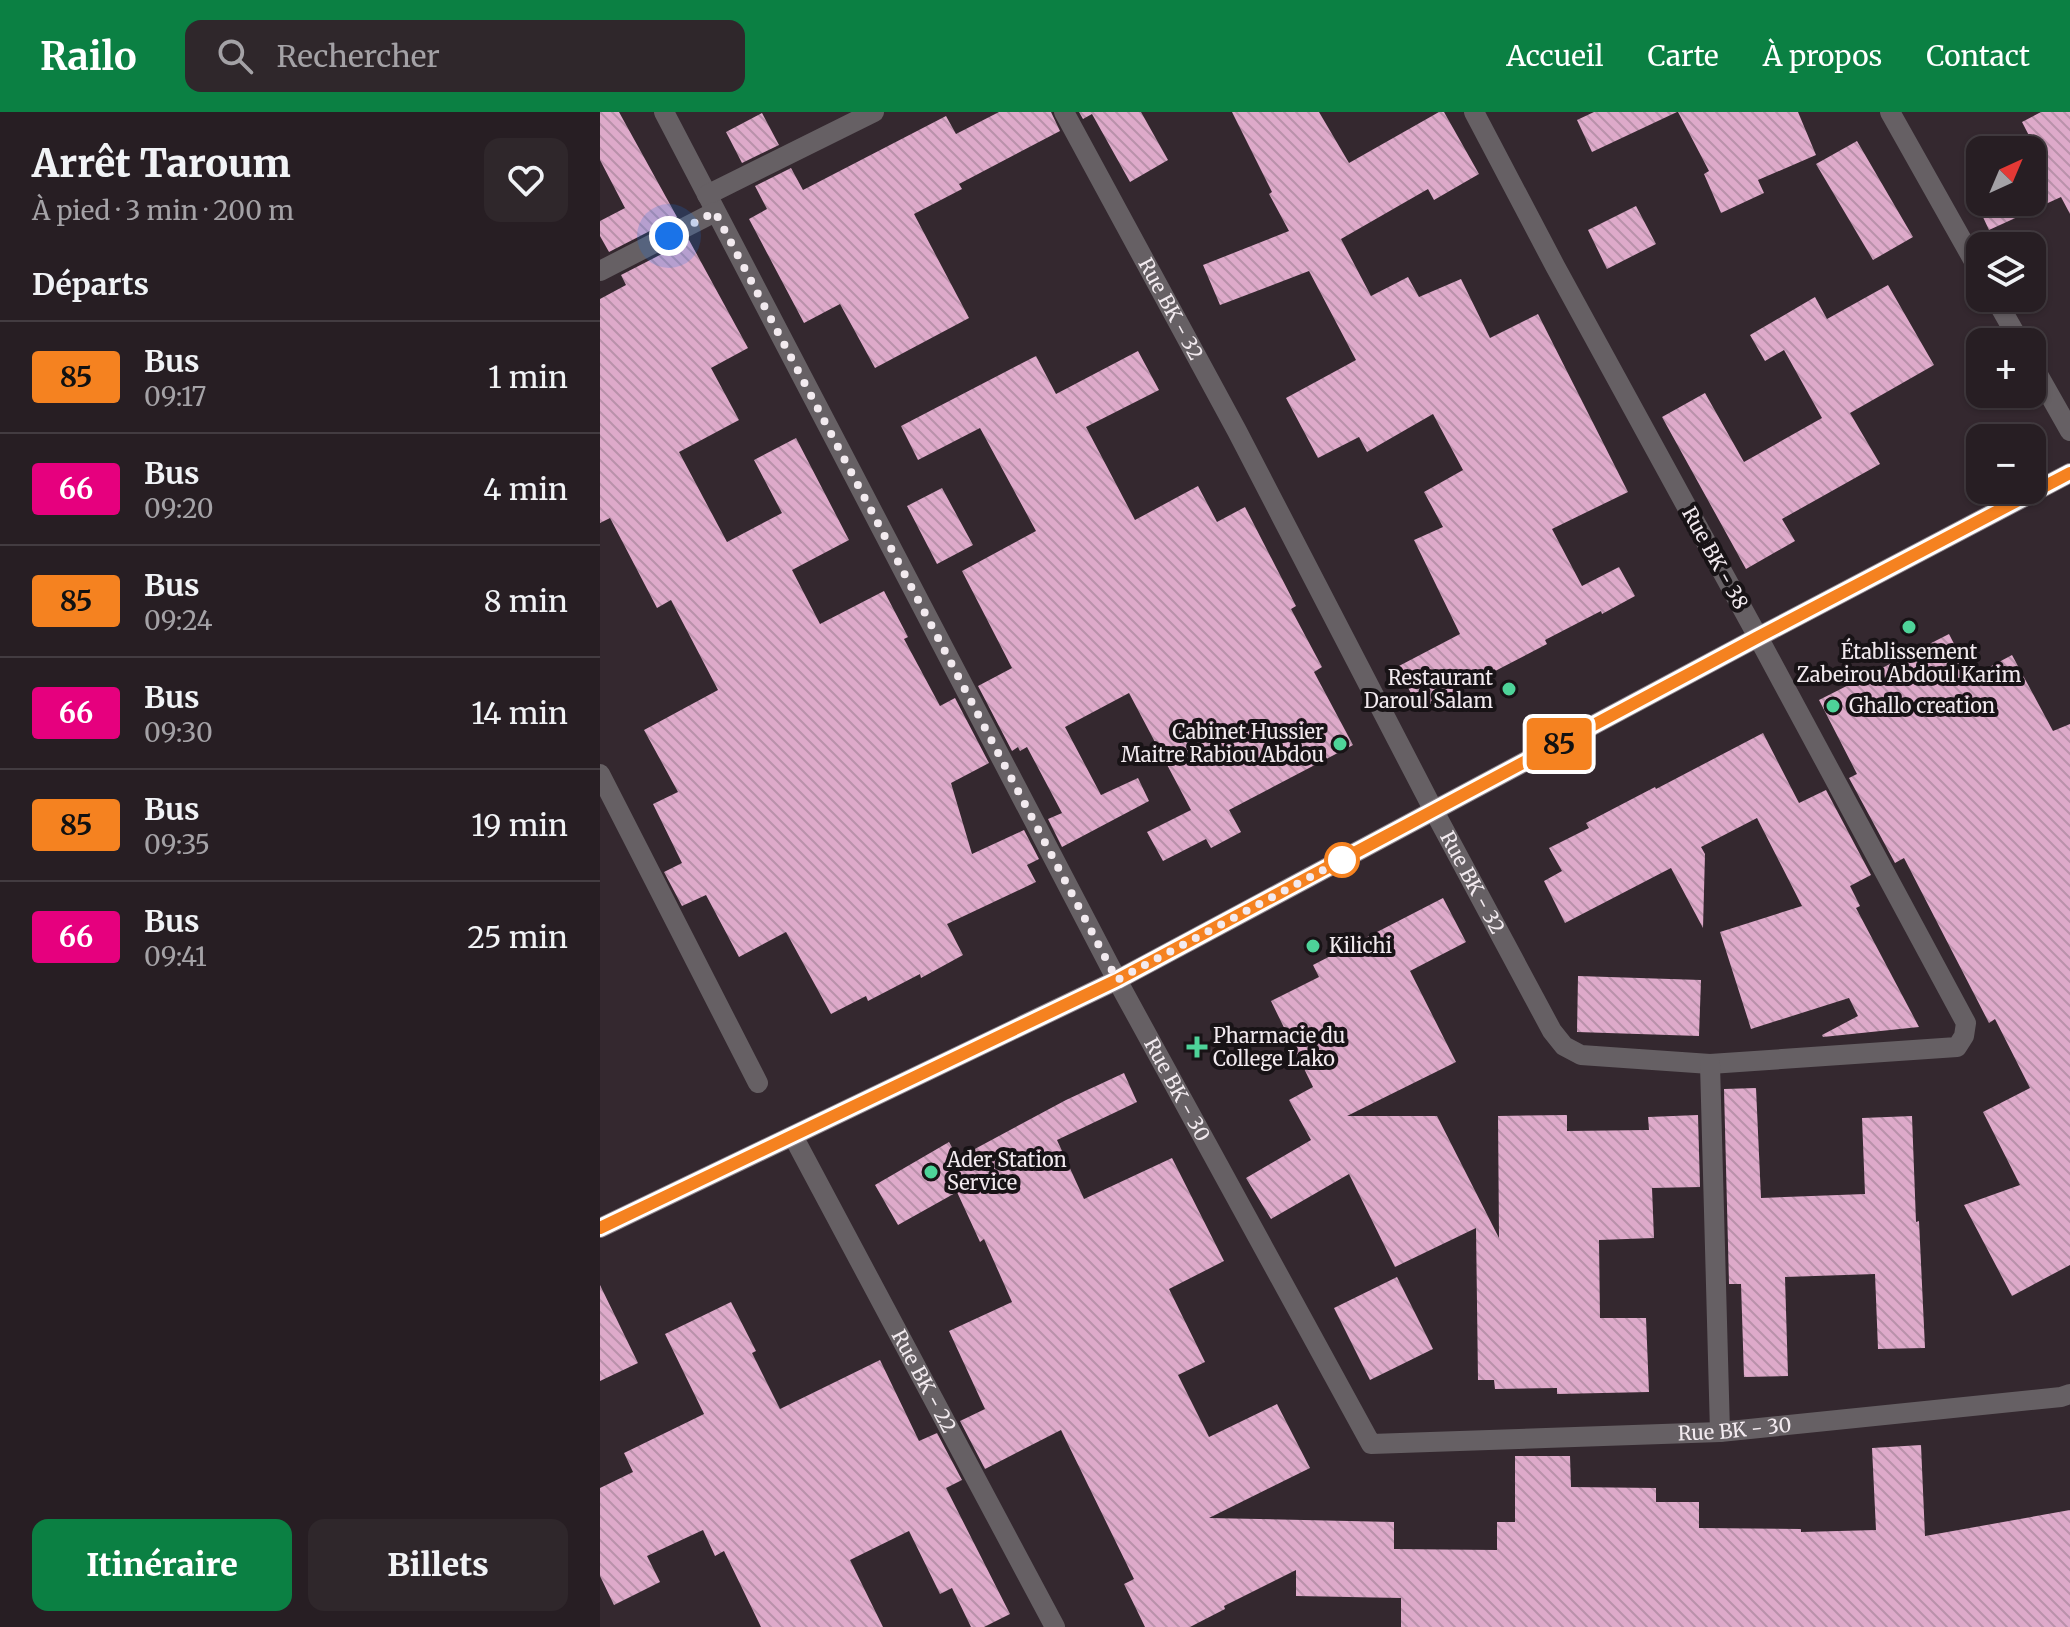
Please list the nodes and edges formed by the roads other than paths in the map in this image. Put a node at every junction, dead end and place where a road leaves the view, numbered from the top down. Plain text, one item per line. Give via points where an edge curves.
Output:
1 (664, 112) edge
2 (874, 112) edge
3 (1064, 112) edge
4 (1474, 112) edge
5 (1890, 112) edge
6 (711, 203) junction
7 (1966, 247) edge
8 (600, 271) edge
9 (2046, 389) edge
10 (2070, 431) edge
11 (2070, 473) edge
12 (1758, 637) junction
13 (600, 774) edge
14 (1434, 811) junction
15 (1117, 980) junction
16 (1957, 1047) joint
17 (1710, 1064) junction
18 (758, 1083) dead end
19 (793, 1136) junction
20 (600, 1228) edge
21 (2070, 1394) edge
22 (1720, 1432) junction
23 (1055, 1627) edge

1 - 6 street, Rue BK - 30
2 - 6 street
3 - 14 street, Rue BK - 32
4 - 12 street, Rue BK - 38
5 - 7 street
6 - 8 street
6 - 15 street, Rue BK - 30
9 - 10 street
11 - 12 main road
12 - 14 main road
12 - 16 street, Rue BK - 38 via 1966,1023
13 - 18 street
14 - 15 main road
14 - 17 street, Rue BK - 32 via 1564,1046 1581,1055
15 - 19 main road
15 - 22 street, Rue BK - 30 via 1371,1444
16 - 17 street, Rue BK - 32
17 - 22 street
19 - 20 main road
19 - 23 street, Rue BK - 22
21 - 22 street, Rue BK - 30

